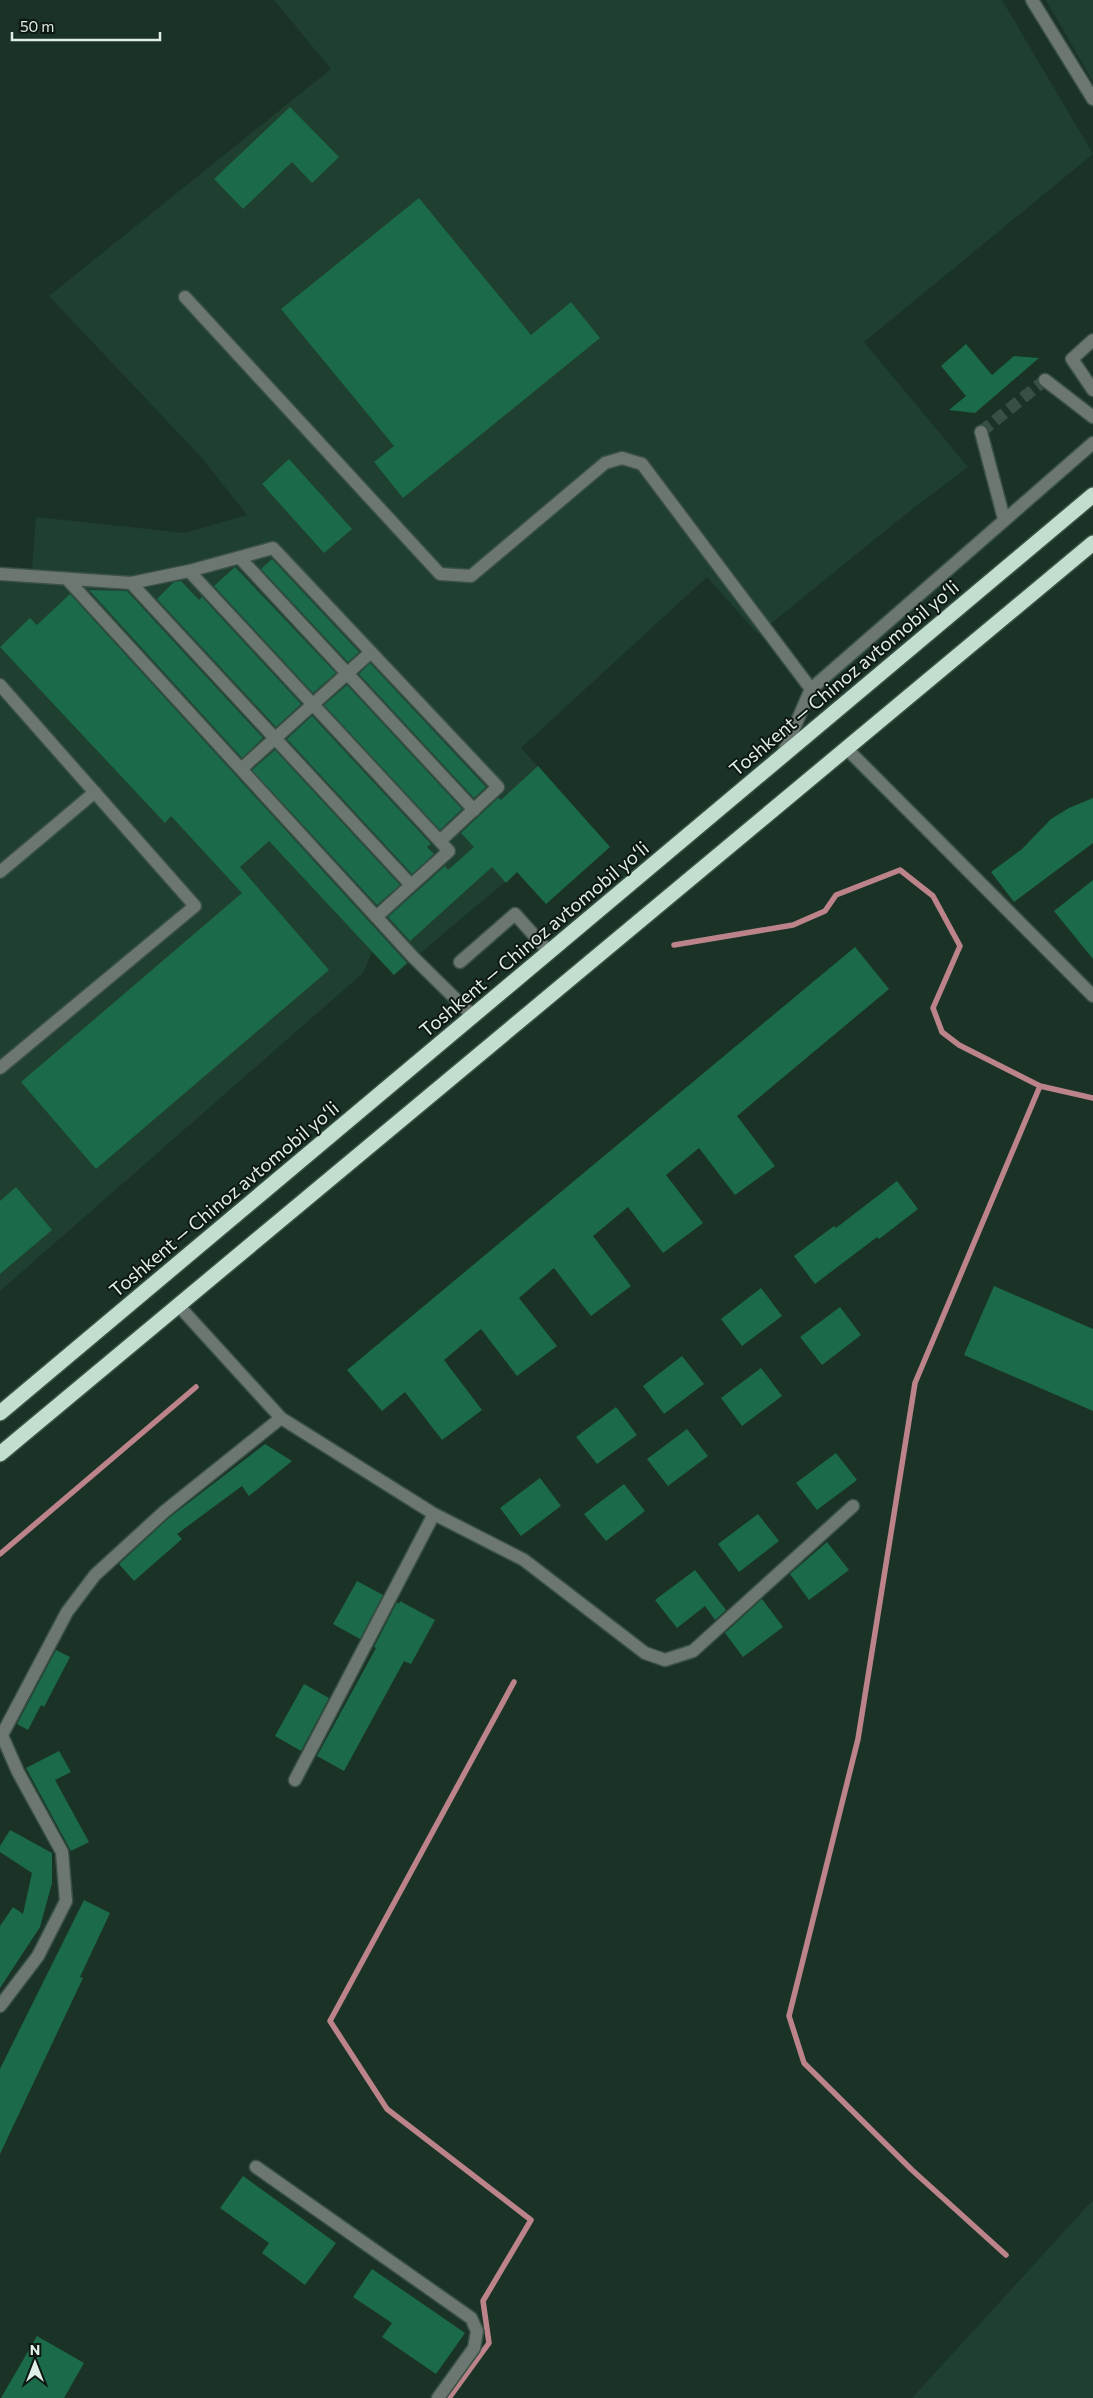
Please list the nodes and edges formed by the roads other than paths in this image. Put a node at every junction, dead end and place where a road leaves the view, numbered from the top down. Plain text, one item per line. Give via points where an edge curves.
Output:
1 (1032, 0) edge
2 (1093, 99) edge
3 (186, 298) dead end
4 (1093, 340) edge
5 (1045, 380) dead end
6 (1093, 390) edge
7 (1093, 417) edge
8 (981, 432) dead end
9 (1093, 443) edge
10 (1093, 495) edge
11 (1004, 518) junction
12 (1093, 543) edge
13 (240, 558) junction
14 (189, 571) junction
15 (0, 574) edge
16 (67, 579) junction
17 (131, 583) junction
18 (371, 652) junction
19 (347, 673) junction
20 (0, 685) edge
21 (811, 689) junction
22 (313, 704) junction
23 (275, 738) junction
24 (846, 748) junction
25 (781, 757) junction
26 (241, 769) junction
27 (95, 792) junction
28 (474, 810) junction
29 (440, 841) junction
30 (0, 872) edge
31 (411, 885) junction
32 (376, 917) junction
33 (548, 952) junction
34 (460, 962) dead end
35 (1093, 996) edge
36 (473, 1016) junction
37 (0, 1068) edge
38 (178, 1306) junction
39 (0, 1413) edge
40 (281, 1418) junction
41 (0, 1454) edge
42 (853, 1506) dead end
43 (434, 1514) junction
44 (1, 1732) edge
45 (295, 1780) dead end
46 (0, 2006) edge
47 (256, 2167) dead end
48 (438, 2398) edge

1 - 2 street
3 - 21 street via 440,574 471,576 605,463 622,458 642,464
4 - 6 street via 1072,358
5 - 7 street
8 - 11 street
9 - 11 street
10 - 25 highway, Toshkent — Chinoz avtomobil yoʻli
11 - 21 street
12 - 24 highway
13 - 14 street
13 - 18 street via 272,548
13 - 19 street
14 - 17 street
14 - 22 street
15 - 16 street
16 - 17 street
16 - 26 street
17 - 23 street
18 - 19 street
18 - 28 street via 498,786
19 - 22 street
19 - 28 street
20 - 27 street
21 - 25 street
22 - 23 street
22 - 29 street
23 - 26 street
23 - 31 street
24 - 35 street
24 - 38 highway
25 - 33 highway, Toshkent — Chinoz avtomobil yoʻli
26 - 32 street
27 - 30 street
27 - 37 street via 195,906
28 - 29 street
29 - 31 street via 449,851
31 - 32 street
32 - 36 street
33 - 34 street via 515,914
33 - 36 highway, Toshkent — Chinoz avtomobil yoʻli
36 - 39 highway, Toshkent — Chinoz avtomobil yoʻli
38 - 40 street
38 - 41 highway
40 - 43 street
40 - 44 street via 165,1511 95,1575 67,1612
42 - 43 street via 693,1651 665,1660 645,1653 524,1560
43 - 45 street
44 - 46 street via 18,1772 62,1852 66,1901 38,1956
47 - 48 street via 471,2318 477,2331 474,2348

